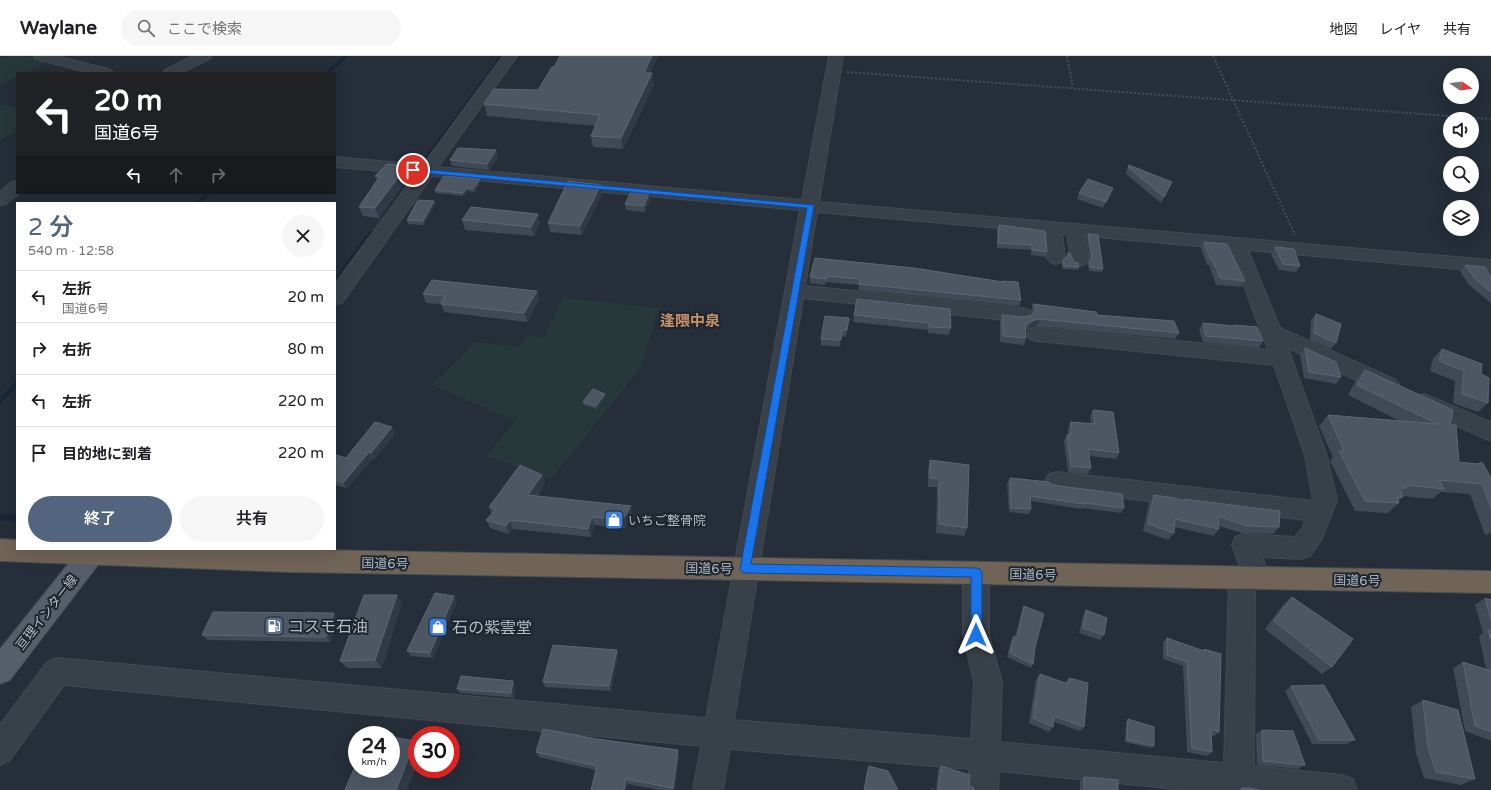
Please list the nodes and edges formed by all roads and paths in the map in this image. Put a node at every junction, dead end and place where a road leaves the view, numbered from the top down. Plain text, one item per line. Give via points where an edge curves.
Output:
1 (41, 56) edge
2 (204, 56) edge
3 (510, 56) edge
4 (1067, 56) edge
5 (1213, 56) edge
6 (835, 63) edge
7 (102, 72) edge
8 (172, 72) edge
9 (1074, 88) junction
10 (1233, 99) junction
11 (1491, 119) edge
12 (336, 162) edge
13 (426, 171) junction
14 (16, 187) edge
15 (0, 200) edge
16 (810, 206) junction
17 (1052, 228) junction
18 (1075, 230) junction
19 (1237, 244) junction
20 (1302, 250) junction
21 (1056, 258) dead end
22 (1080, 260) dead end
23 (1491, 266) edge
24 (794, 291) junction
25 (336, 297) edge
26 (1022, 315) edge
27 (1272, 332) junction
28 (1037, 334) dead end
29 (1282, 360) junction
30 (1491, 432) edge
31 (1057, 482) dead end
32 (1321, 512) junction
33 (0, 550) edge
34 (93, 551) edge
35 (745, 569) junction
36 (976, 573) junction
37 (1250, 578) junction
38 (1491, 582) edge
39 (0, 671) edge
40 (718, 733) junction
41 (0, 750) edge
42 (985, 756) junction
43 (1239, 780) junction
44 (1186, 782) edge
45 (708, 790) edge
46 (983, 790) edge
47 (1342, 790) edge

1 - 7 street
2 - 8 street
3 - 13 street
4 - 9 path
5 - 10 path
6 - 9 path
6 - 16 street
9 - 10 path
10 - 11 path
10 - 20 path
12 - 13 street
13 - 16 street
13 - 25 street
14 - 15 street
16 - 17 street
16 - 24 street
17 - 18 street
17 - 21 street
18 - 19 street
18 - 22 street
19 - 20 street
19 - 27 street
20 - 23 street
24 - 26 street
24 - 35 street
27 - 29 street
27 - 30 street
28 - 29 street
29 - 32 street via 1316,456 1326,500
31 - 32 street
32 - 37 street via 1314,532 1301,548 1244,545
33 - 34 highway, 国道6号
34 - 35 highway, 国道6号 via 290,561
34 - 39 main road, 亘理インター線
35 - 36 highway, 国道6号
35 - 40 street
36 - 37 highway, 国道6号
36 - 42 street via 976,635 988,682
37 - 38 highway, 国道6号
37 - 43 street
40 - 41 street via 57,671
40 - 42 street
40 - 45 street
42 - 44 street via 1084,764
42 - 46 street
43 - 44 street
43 - 47 street

